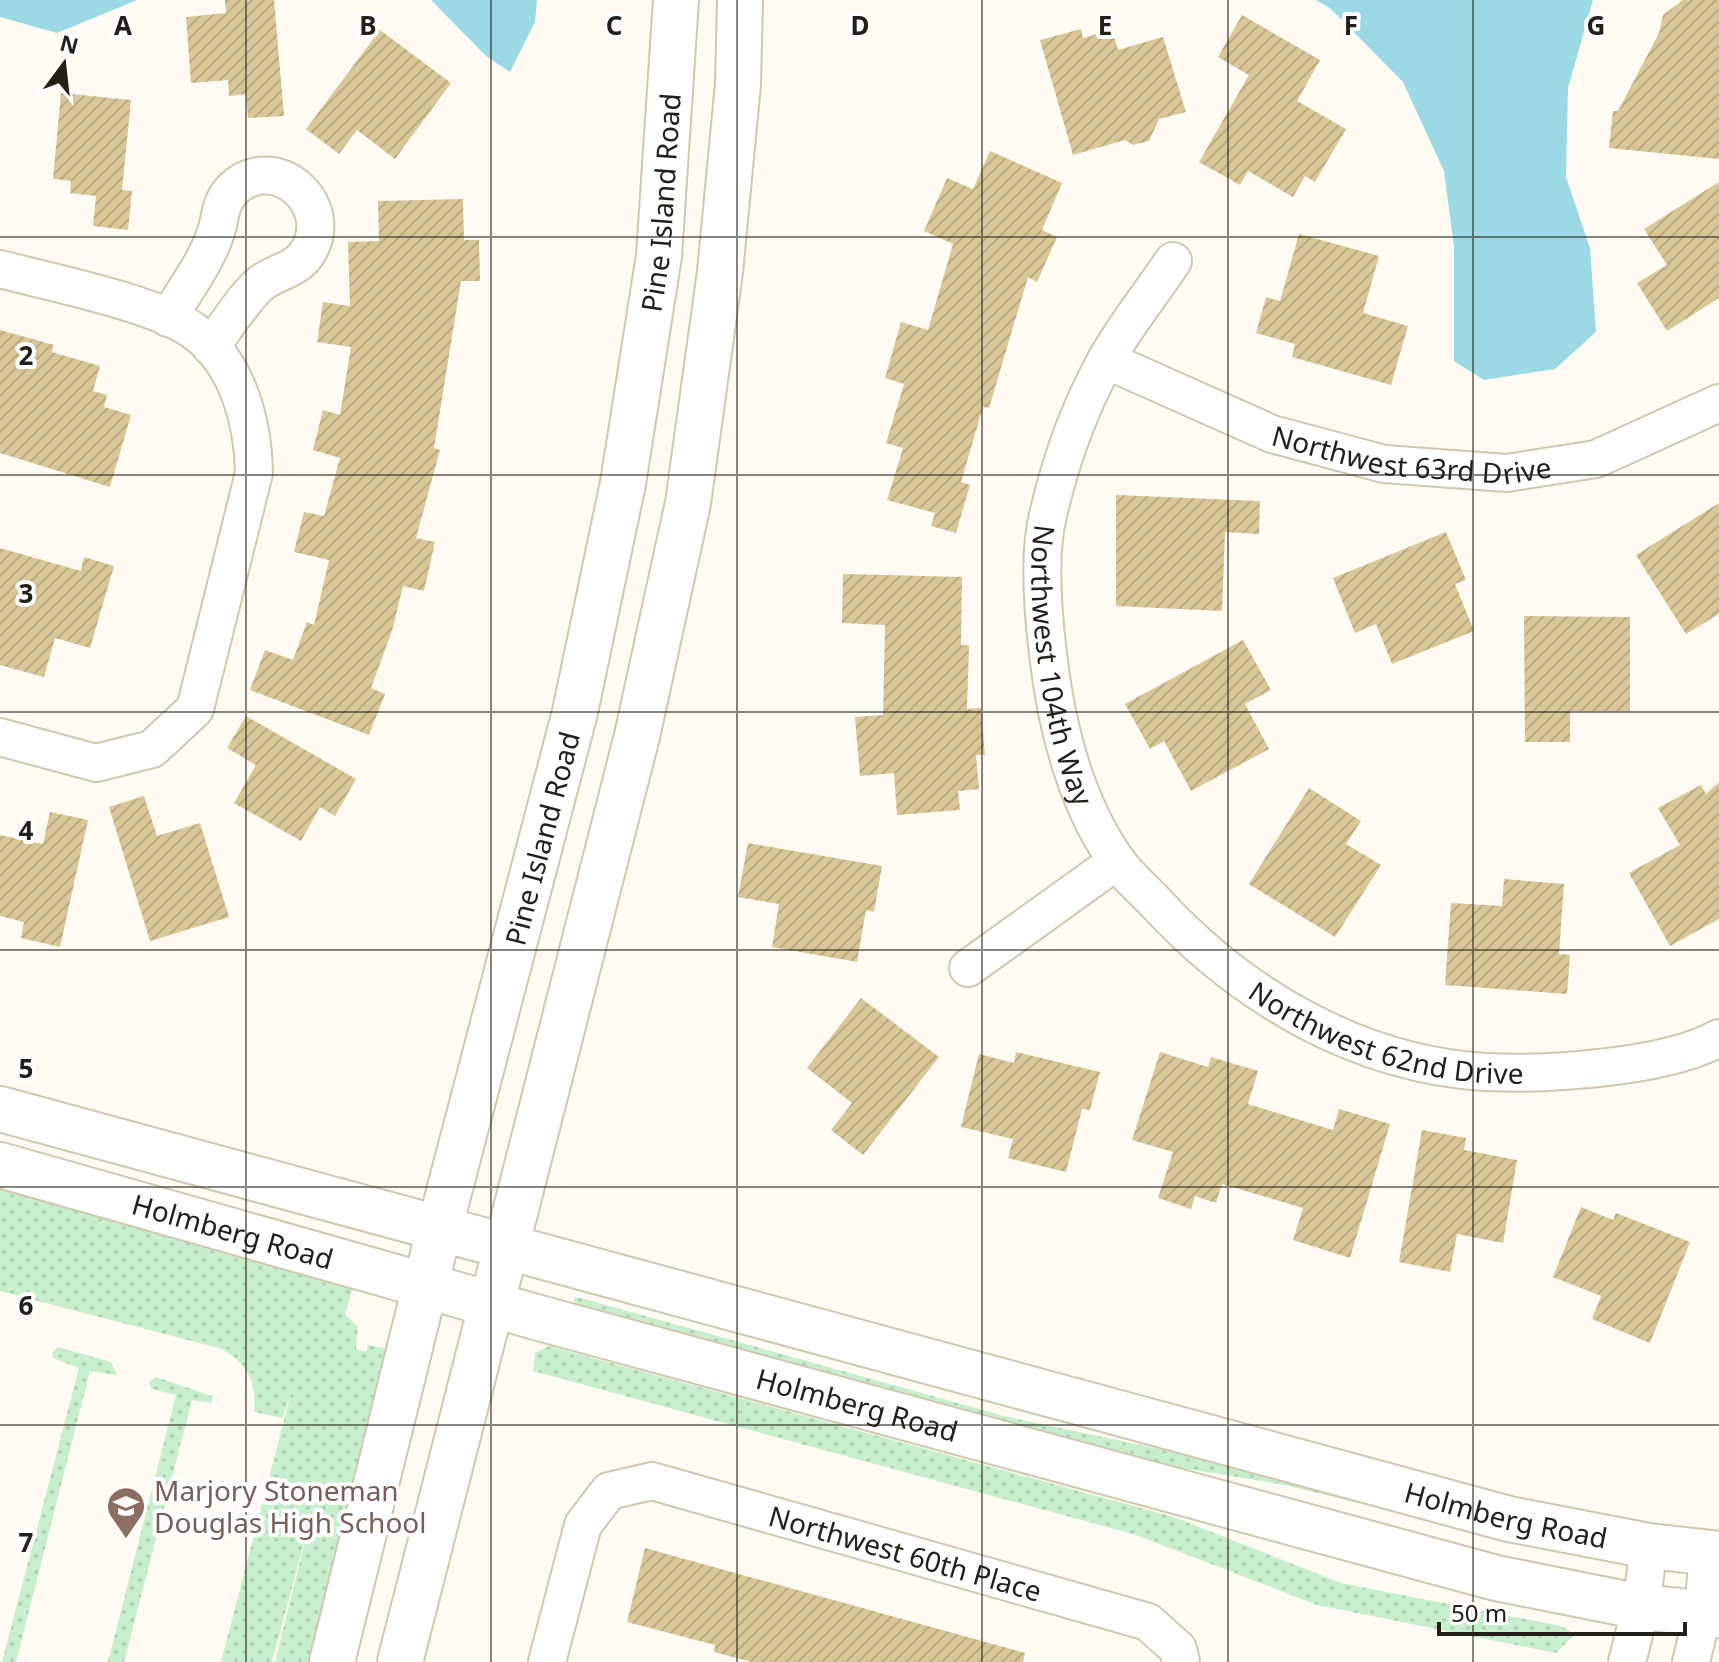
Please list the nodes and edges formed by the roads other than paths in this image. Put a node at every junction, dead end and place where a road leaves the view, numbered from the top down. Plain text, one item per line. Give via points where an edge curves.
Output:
1 (676, 0) edge
2 (740, 0) edge
3 (1173, 261) dead end
4 (0, 269) edge
5 (1106, 360) junction
6 (1719, 403) edge
7 (0, 737) edge
8 (1117, 861) junction
9 (968, 968) dead end
10 (1716, 1052) edge
11 (0, 1109) edge
12 (0, 1165) edge
13 (439, 1230) junction
14 (508, 1248) junction
15 (426, 1283) junction
16 (493, 1304) junction
17 (1649, 1546) junction
18 (1714, 1553) edge
19 (1641, 1607) junction
20 (1711, 1614) edge
21 (332, 1662) edge
22 (400, 1662) edge
23 (547, 1662) edge
24 (1181, 1662) edge
25 (1627, 1662) edge
26 (1691, 1662) edge

1 - 13 street, Pine Island Road via 659,256 623,483 575,712
2 - 14 street via 738,84 720,272 688,503 637,736
3 - 5 street, Northwest 104th Way
4 - 7 street via 191,331 238,387 254,433 254,473 195,709 152,749 96,763
5 - 6 street, Northwest 63rd Drive via 1272,434 1384,464 1492,472 1596,459
5 - 8 street, Northwest 104th Way via 1072,438 1047,518 1043,615 1058,714 1084,800
8 - 9 street
8 - 10 street, Northwest 62nd Drive via 1193,943 1274,1006 1360,1045 1451,1070 1543,1075
11 - 13 street, Holmberg Road
12 - 15 street, Holmberg Road
13 - 14 street, Holmberg Road
13 - 15 street, Pine Island Road
14 - 16 street
14 - 17 street, Holmberg Road via 1494,1515
15 - 16 street, Holmberg Road
15 - 21 street, Pine Island Road
16 - 19 street, Holmberg Road via 1481,1574
16 - 22 street
17 - 18 street, Holmberg Road
17 - 19 street
18 - 20 street
19 - 20 street, Holmberg Road
19 - 25 street
20 - 26 street
23 - 24 street, Northwest 60th Place via 583,1525 609,1491 652,1481 1148,1622 1178,1649

